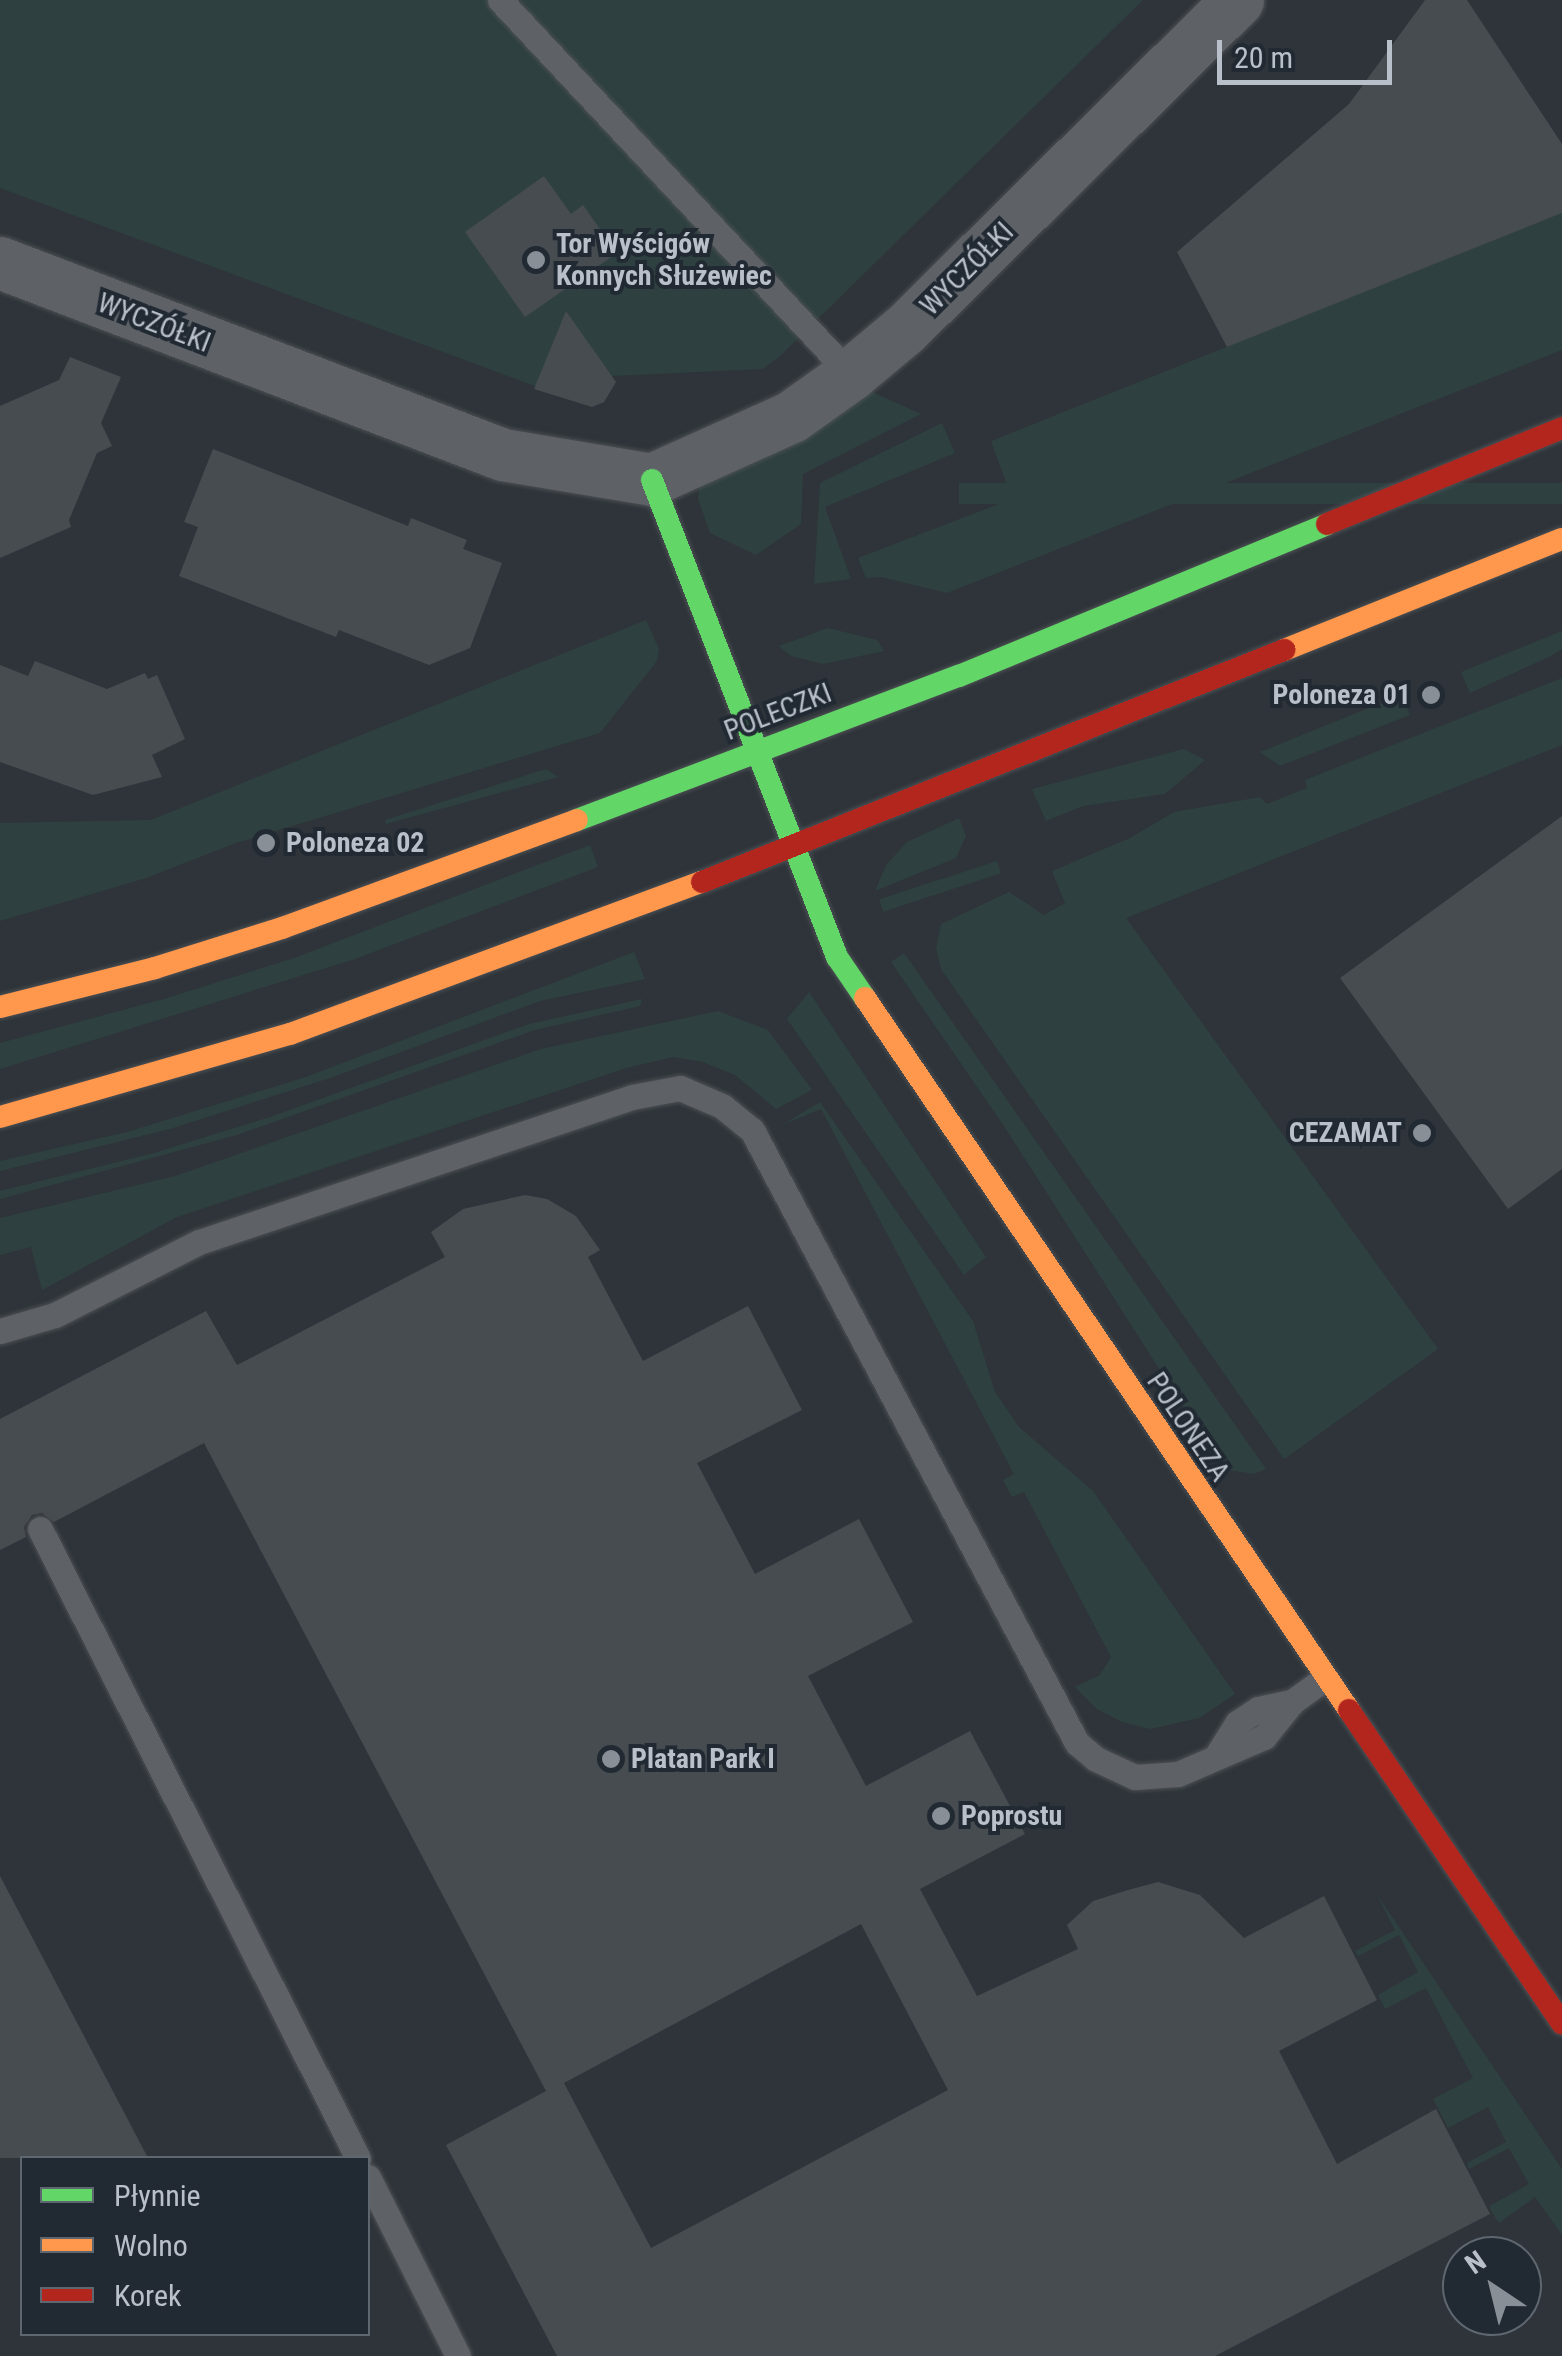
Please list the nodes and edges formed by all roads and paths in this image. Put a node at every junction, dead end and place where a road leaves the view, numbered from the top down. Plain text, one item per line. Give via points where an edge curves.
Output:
1 (500, 0) edge
2 (1238, 0) edge
3 (0, 263) edge
4 (852, 375) junction
5 (1562, 428) edge
6 (652, 480) junction
7 (1562, 539) edge
8 (760, 750) junction
9 (791, 848) junction
10 (0, 1007) edge
11 (0, 1117) edge
12 (0, 1330) edge
13 (40, 1529) dead end
14 (1324, 1679) junction
15 (1562, 2024) edge
16 (357, 2156) edge
17 (370, 2182) edge
18 (458, 2356) edge

1 - 4 lane
2 - 4 street, WYCZÓŁKI
3 - 6 street, WYCZÓŁKI via 502,455
4 - 6 street, WYCZÓŁKI via 792,416
5 - 8 main road, POLECZKI via 959,676
6 - 8 main road
7 - 9 main road
8 - 9 main road, POLONEZA
8 - 10 main road, POLECZKI via 282,928
9 - 11 main road via 290,1034
9 - 14 main road, POLONEZA via 836,957
12 - 14 lane via 55,1315 199,1242 632,1097 680,1088 722,1106 752,1130 1077,1743 1096,1760 1135,1777 1178,1774 1217,1755 1237,1724 1258,1709 1292,1702
13 - 16 lane
14 - 15 main road, POLONEZA
17 - 18 lane

